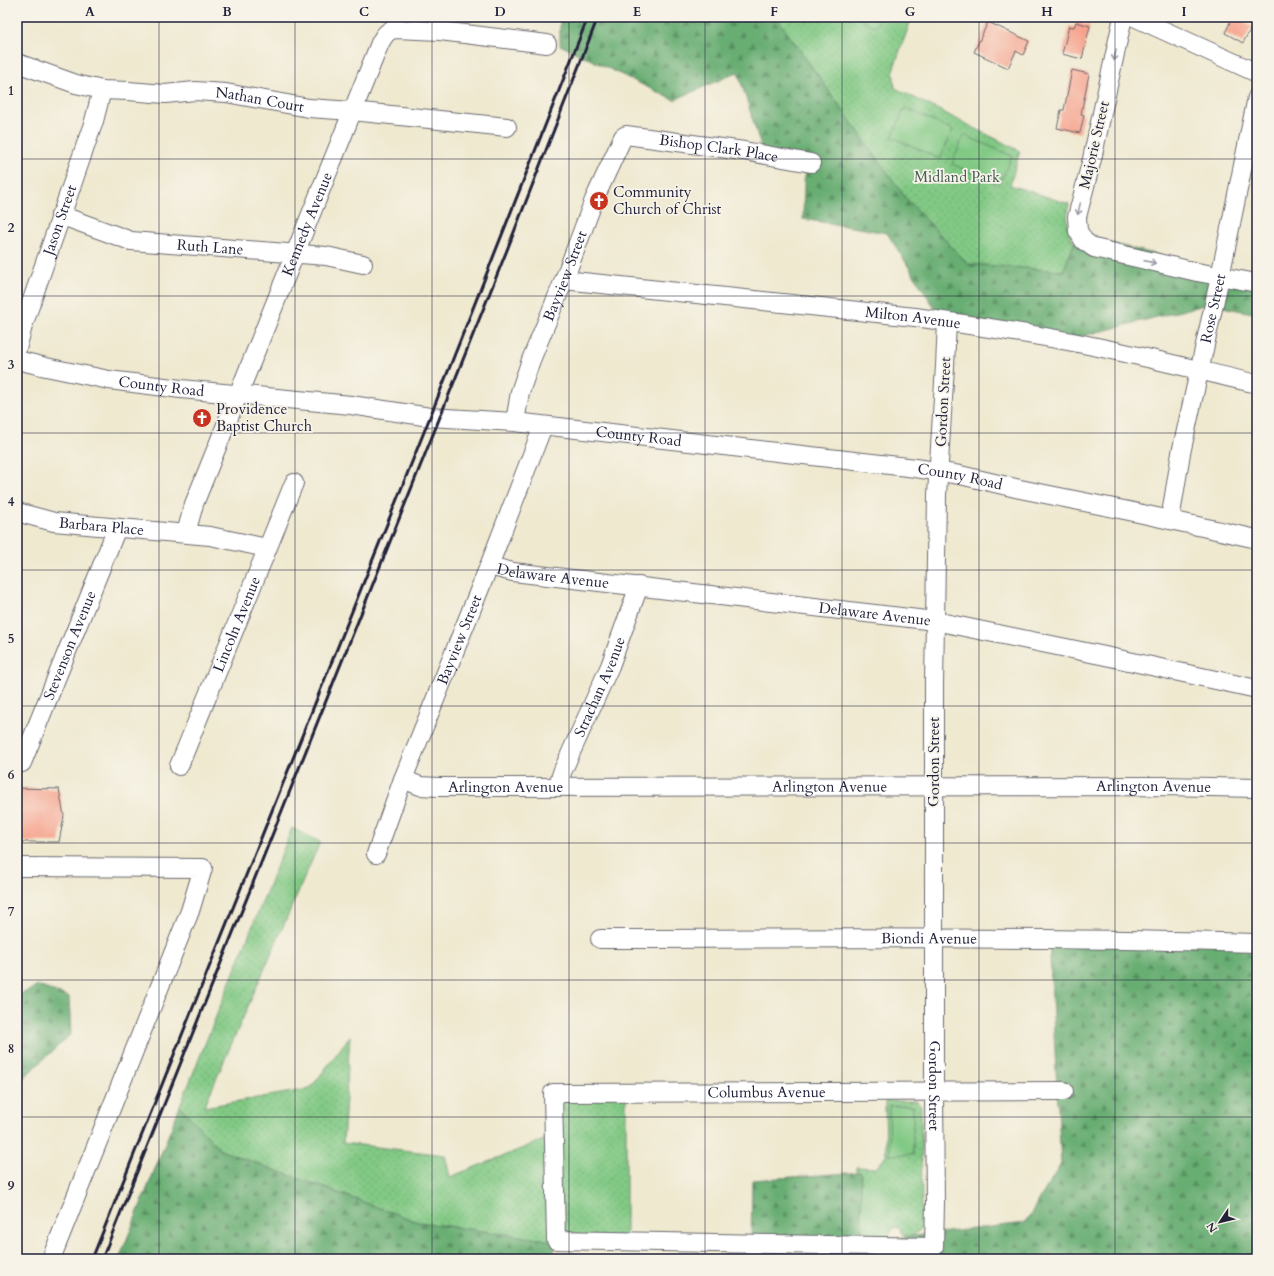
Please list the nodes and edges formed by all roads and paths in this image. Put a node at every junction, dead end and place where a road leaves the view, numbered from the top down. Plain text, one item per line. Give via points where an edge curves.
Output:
1 (1123, 17) edge
2 (1134, 17) edge
3 (548, 44) dead end
4 (17, 63) edge
5 (1257, 73) edge
6 (102, 90) junction
7 (1257, 96) edge
8 (352, 111) junction
9 (507, 127) dead end
10 (626, 135) joint
11 (811, 163) dead end
12 (60, 215) junction
13 (295, 254) junction
14 (363, 264) dead end
15 (1220, 277) junction
16 (564, 280) junction
17 (1257, 283) edge
18 (946, 322) junction
19 (17, 349) edge
20 (17, 360) edge
21 (1199, 371) junction
22 (1257, 384) edge
23 (238, 394) junction
24 (515, 422) junction
25 (543, 426) junction
26 (938, 472) junction
27 (294, 483) dead end
28 (17, 512) edge
29 (1170, 520) junction
30 (117, 528) junction
31 (186, 533) junction
32 (1257, 540) edge
33 (267, 548) junction
34 (489, 566) junction
35 (639, 586) junction
36 (935, 621) junction
37 (1257, 689) edge
38 (22, 763) dead end
39 (179, 766) dead end
40 (403, 780) junction
41 (557, 787) junction
42 (935, 787) junction
43 (1257, 788) edge
44 (376, 854) dead end
45 (17, 867) edge
46 (935, 938) junction
47 (600, 939) dead end
48 (1257, 942) edge
49 (1064, 1091) dead end
50 (934, 1092) junction
51 (934, 1248) joint
52 (51, 1259) edge

1 -> 15 street, Majorie Street via 1077,217 1078,231 1084,241 1094,248
2 - 5 street
3 - 8 street, Kennedy Avenue via 440,31 391,29 380,42
4 - 6 street, Nathan Court via 76,84
6 - 8 street, Nathan Court via 165,94 195,91 226,93 310,108
6 - 12 street, Jason Street via 94,121
7 - 15 street, Rose Street
8 - 9 street, Nathan Court
8 - 13 street, Kennedy Avenue
10 - 11 street, Bishop Clark Place
10 - 16 street, Bayview Street via 594,200
12 - 13 street, Ruth Lane via 132,240
12 - 19 street, Jason Street
13 - 14 street, Ruth Lane via 326,256
13 - 23 street, Kennedy Avenue
15 - 17 street
15 - 21 street, Rose Street
16 - 18 street, Milton Avenue
16 - 24 street, Bayview Street via 531,360 520,392
18 - 21 street, Milton Avenue via 1062,340
18 - 26 street, Gordon Street
20 - 23 street, County Road via 109,380
21 - 22 street, Milton Avenue
21 - 29 street, Rose Street
23 - 24 street, County Road via 351,405 430,417
23 - 31 street, Kennedy Avenue via 194,504
24 - 25 street, County Road
25 - 26 street, County Road via 814,455
25 - 34 street, Bayview Street
26 - 29 street, County Road
26 - 36 street, Gordon Street
27 - 33 street, Lincoln Avenue
28 - 30 street, Barbara Place via 54,522
29 - 32 street, County Road
30 - 31 street, Barbara Place
30 - 38 street, Stevenson Avenue
31 - 33 street via 224,538
33 - 39 street, Lincoln Avenue
34 - 35 street, Delaware Avenue via 513,572
34 - 40 street, Bayview Street
35 - 36 street, Delaware Avenue
35 - 41 street, Strachan Avenue via 610,666
36 - 37 street, Delaware Avenue
36 - 42 street, Gordon Street
40 - 41 street, Arlington Avenue via 420,786 439,787
40 - 44 street, Bayview Street
41 - 42 street, Arlington Avenue
42 - 43 street, Arlington Avenue
42 - 46 street, Gordon Street
45 - 52 street via 203,868 190,912
46 - 47 street, Biondi Avenue
46 - 48 street, Biondi Avenue
46 - 50 street, Gordon Street
49 - 50 street, Columbus Avenue
50 - 51 street, Gordon Street
50 - 51 street, Columbus Avenue via 553,1093 556,1240

